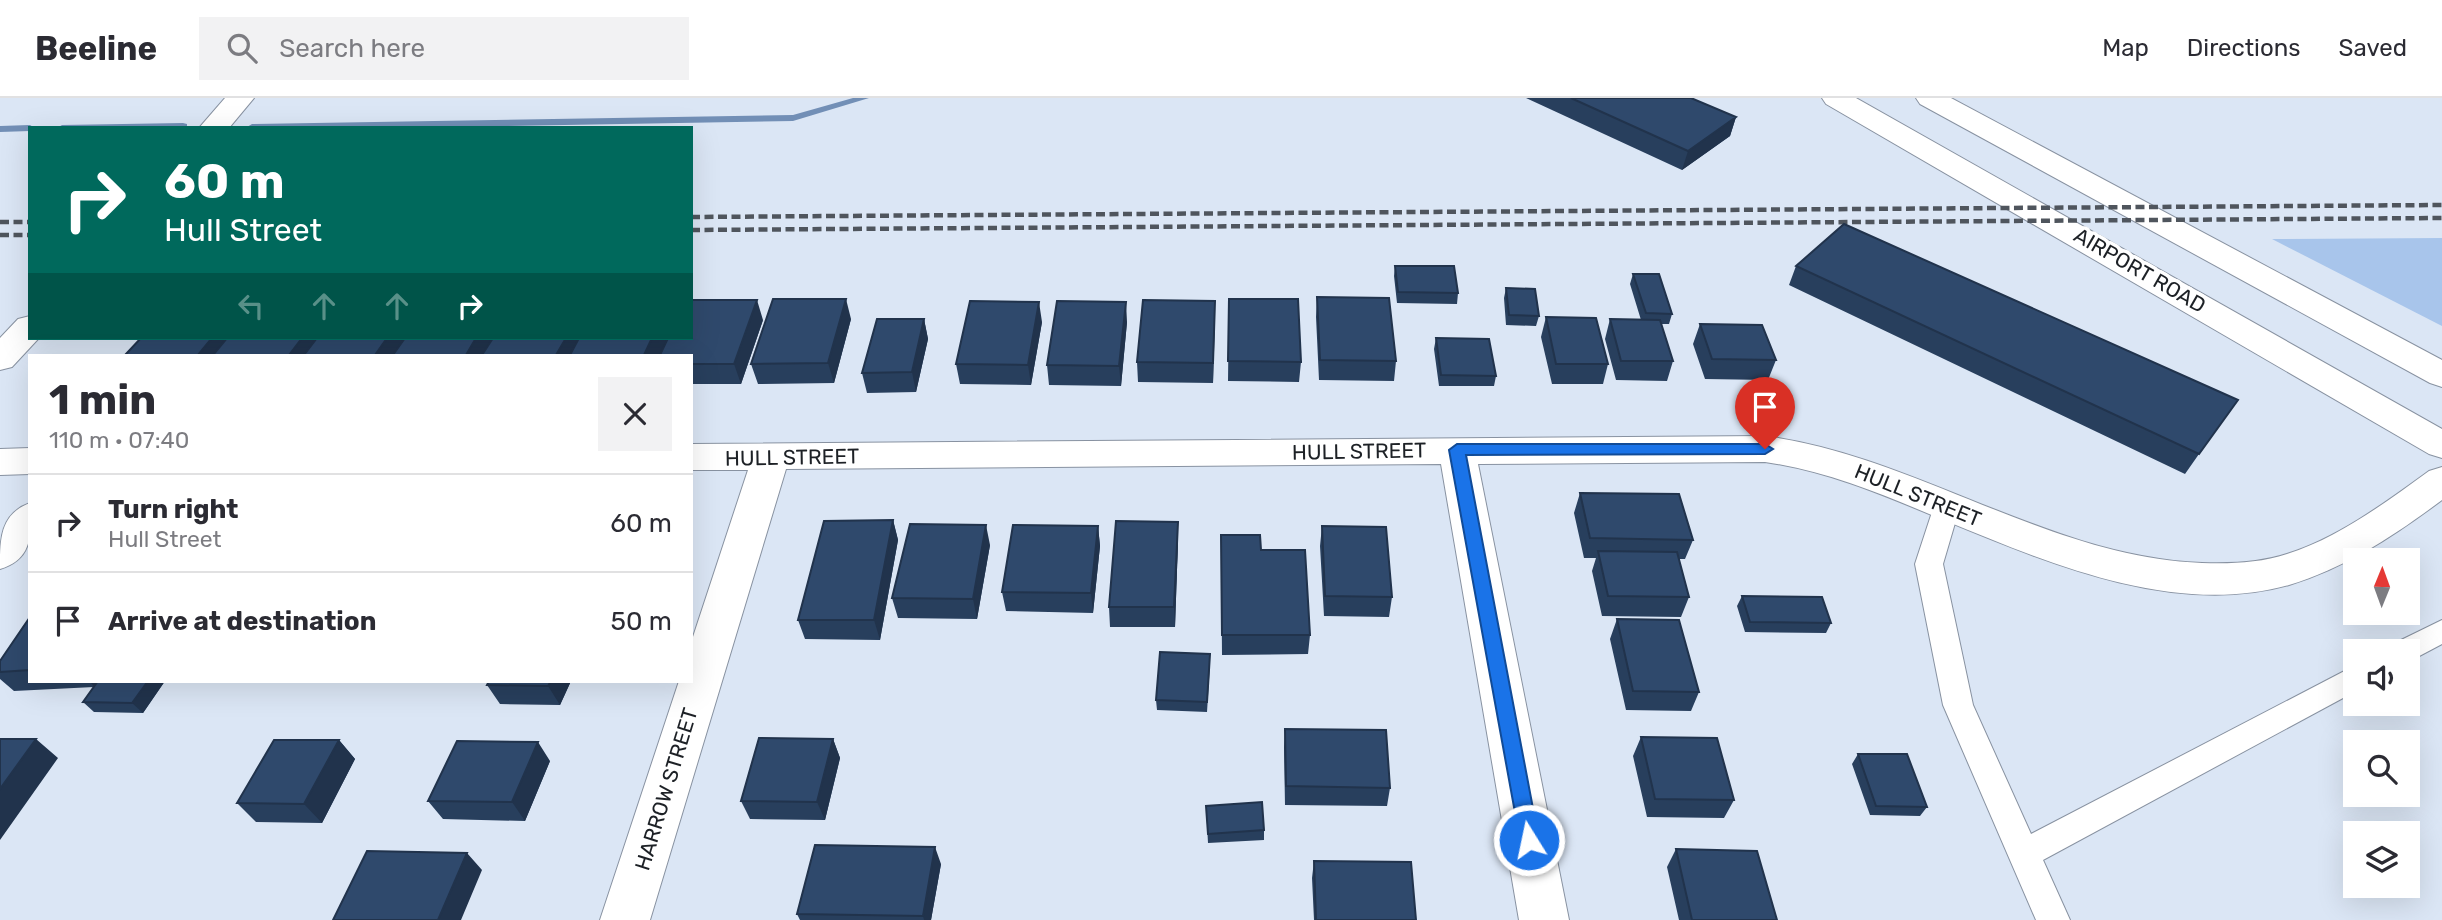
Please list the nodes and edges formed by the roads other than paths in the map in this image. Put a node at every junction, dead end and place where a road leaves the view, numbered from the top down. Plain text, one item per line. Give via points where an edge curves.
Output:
1 (240, 98) edge
2 (1836, 98) edge
3 (1930, 98) edge
4 (215, 126) edge
5 (28, 329) edge
6 (0, 359) edge
7 (2442, 375) edge
8 (2442, 445) edge
9 (1457, 450) junction
10 (693, 457) edge
11 (771, 457) junction
12 (0, 461) edge
13 (28, 461) edge
14 (2442, 481) edge
15 (1947, 506) junction
16 (28, 519) edge
17 (0, 554) edge
18 (2442, 631) edge
19 (2420, 643) edge
20 (2343, 684) edge
21 (2024, 854) junction
22 (625, 920) edge
23 (1544, 920) edge
24 (2053, 920) edge

1 - 4 street
2 - 8 street, AIRPORT ROAD
3 - 7 street
5 - 6 street
9 - 11 street, HULL STREET
9 - 15 street, HULL STREET via 1774,450 1833,461
9 - 23 street
10 - 11 street, HULL STREET
11 - 22 street, HARROW STREET
12 - 13 street
14 - 15 street, HULL STREET via 2402,510 2303,564 2266,575 2230,578 2154,573 2111,564 2020,536
15 - 21 lane via 1929,564 1958,705
16 - 17 street
18 - 19 lane
20 - 21 lane
21 - 24 lane

